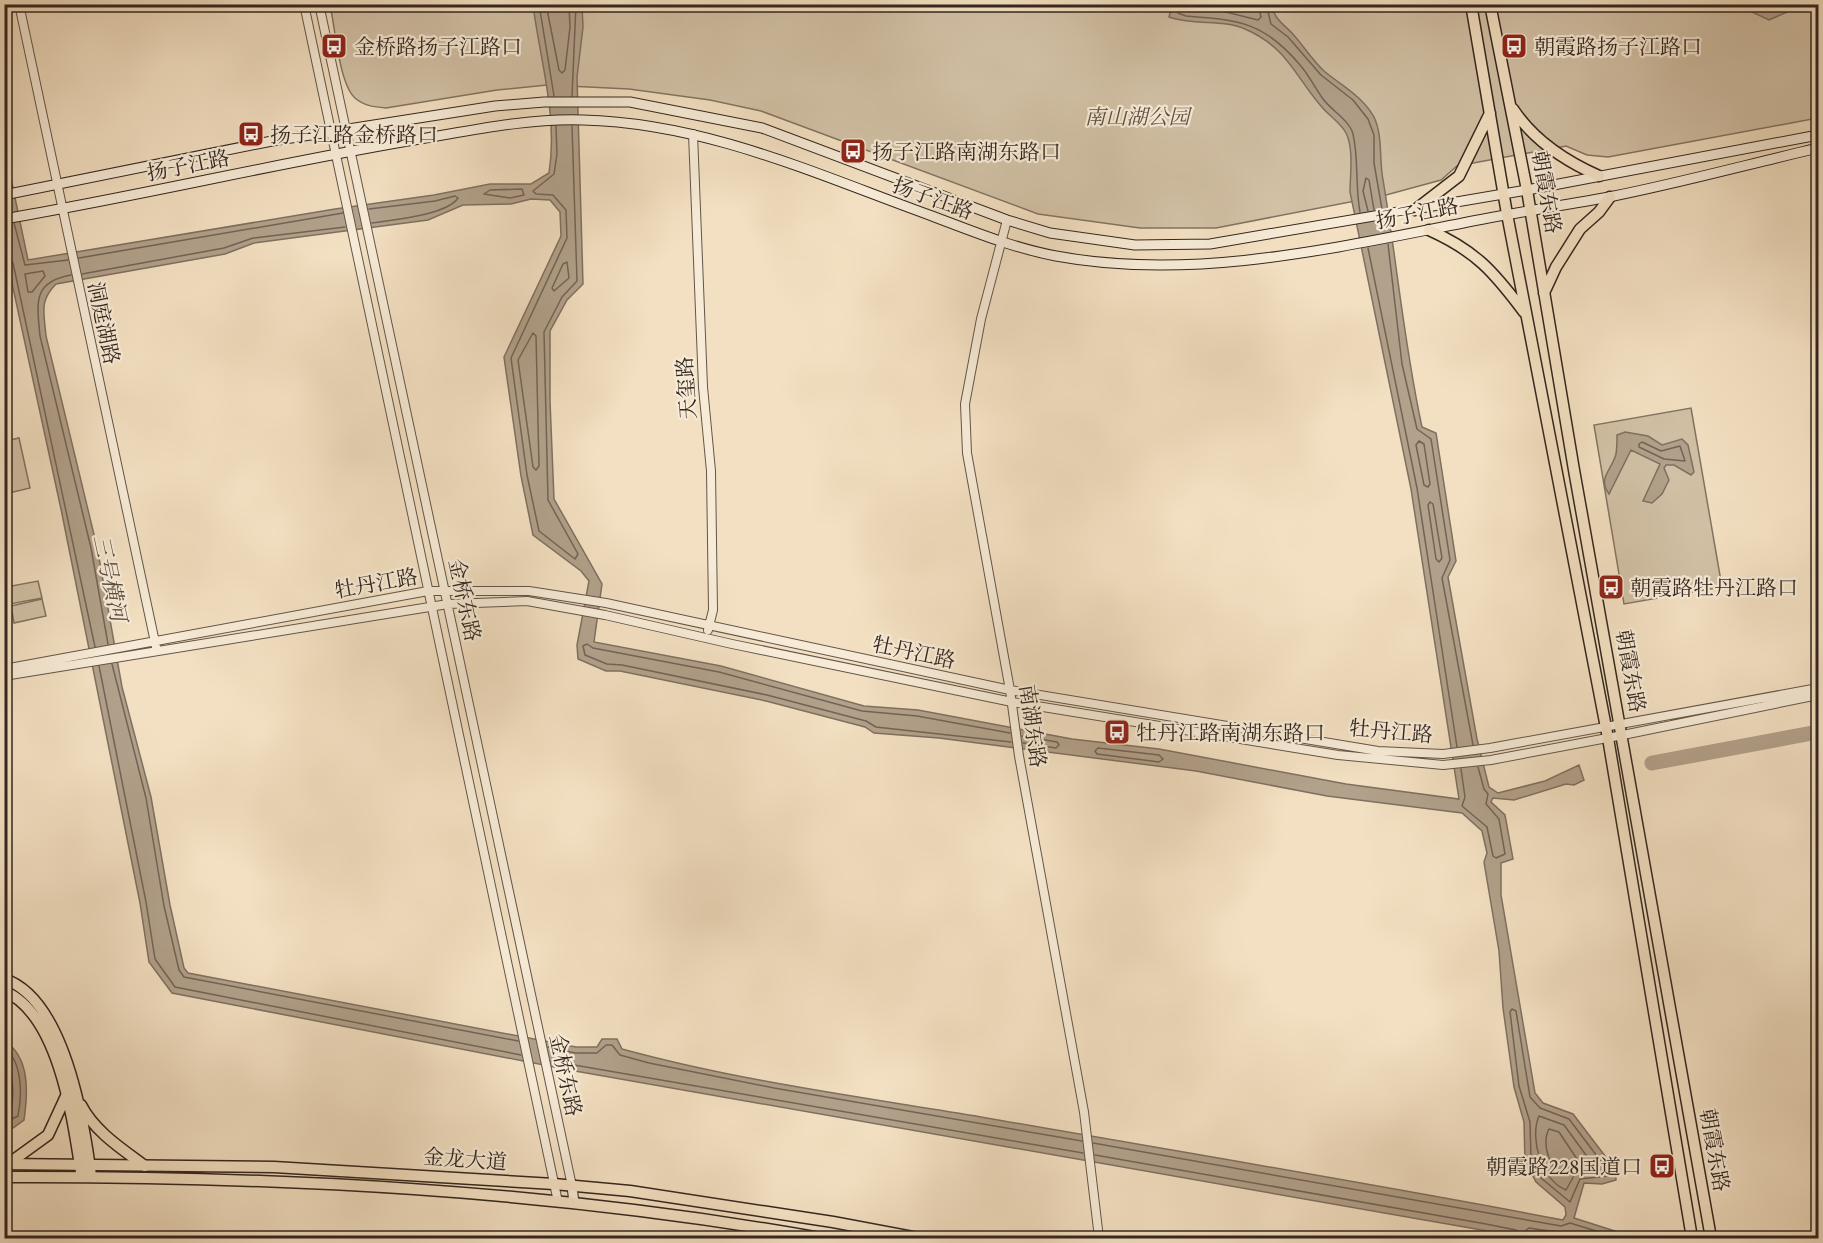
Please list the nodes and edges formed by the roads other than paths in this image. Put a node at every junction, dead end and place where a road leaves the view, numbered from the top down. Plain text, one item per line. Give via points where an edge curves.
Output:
1 (19, 4) edge
2 (304, 4) edge
3 (320, 4) edge
4 (1471, 4) edge
5 (1490, 4) edge
6 (1510, 104) junction
7 (1490, 113) junction
8 (347, 130) junction
9 (331, 133) junction
10 (693, 134) junction
11 (1818, 135) edge
12 (1818, 148) edge
13 (351, 151) junction
14 (335, 154) junction
15 (1599, 176) junction
16 (57, 186) junction
17 (1527, 190) junction
18 (1504, 194) junction
19 (4, 195) edge
20 (1610, 197) junction
21 (62, 208) junction
22 (1530, 209) junction
23 (1415, 210) junction
24 (1507, 214) junction
25 (4, 219) edge
26 (1007, 220) junction
27 (1429, 230) junction
28 (1001, 242) junction
29 (1544, 293) junction
30 (1527, 316) junction
31 (428, 591) junction
32 (445, 591) junction
33 (448, 604) junction
34 (430, 607) junction
35 (709, 627) junction
36 (706, 638) junction
37 (155, 646) junction
38 (84, 659) junction
39 (4, 669) edge
40 (4, 676) edge
41 (1818, 688) edge
42 (1010, 690) junction
43 (1818, 695) edge
44 (1012, 702) junction
45 (1620, 723) junction
46 (1605, 726) junction
47 (1623, 735) junction
48 (1608, 738) junction
49 (4, 979) edge
50 (4, 991) edge
51 (69, 1092) junction
52 (6, 1164) edge
53 (146, 1166) junction
54 (86, 1171) junction
55 (4, 1177) edge
56 (554, 1184) junction
57 (572, 1186) junction
58 (558, 1202) junction
59 (574, 1203) junction
60 (820, 1239) edge
61 (918, 1239) edge
62 (1099, 1239) edge
63 (1692, 1239) edge
64 (1711, 1239) edge

1 - 16 street, 洞庭湖路
2 - 9 street, 金桥东路
3 - 8 street, 金桥东路
4 - 7 main road, 朝霞东路
5 - 6 main road, 朝霞东路
6 - 15 main road via 1534,135 1560,157
6 - 17 main road, 朝霞东路
7 - 18 main road, 朝霞东路
7 - 23 main road via 1459,176
8 - 9 main road, 扬子江路
8 - 13 street, 金桥东路
8 - 26 main road, 扬子江路 via 495,106 630,102 762,128
9 - 14 street, 金桥东路
9 - 16 main road, 扬子江路 via 272,141
10 - 13 main road, 扬子江路 via 586,120 542,121
10 - 28 main road, 扬子江路 via 761,152
10 - 35 street, 天玺路 via 703,387 711,471 713,610
11 - 15 main road, 扬子江路
12 - 20 main road, 扬子江路
13 - 14 main road, 扬子江路
13 - 32 street, 金桥东路
14 - 21 main road, 扬子江路
14 - 31 street, 金桥东路
15 - 17 main road, 扬子江路
16 - 19 main road, 扬子江路
16 - 21 street, 洞庭湖路
17 - 18 main road, 扬子江路
17 - 22 main road, 朝霞东路
18 - 23 main road, 扬子江路
18 - 24 main road, 朝霞东路
20 - 22 main road, 扬子江路
20 - 29 main road via 1580,229
21 - 25 main road, 扬子江路
21 - 37 street, 洞庭湖路
22 - 24 main road, 扬子江路
22 - 29 main road, 朝霞东路
23 - 26 main road, 扬子江路 via 1210,244 1135,245 1050,233
24 - 27 main road, 扬子江路
24 - 30 main road, 朝霞东路
26 - 28 street, 南湖东路
27 - 28 main road, 扬子江路 via 1199,265 1095,262
27 - 30 main road via 1478,257
28 - 42 street, 南湖东路 via 965,404 967,453
29 - 45 main road, 朝霞东路
30 - 46 main road, 朝霞东路
31 - 32 street, 牡丹江路
31 - 34 street, 金桥东路
31 - 37 street, 牡丹江路
32 - 33 street, 金桥东路
32 - 35 street, 牡丹江路 via 530,591 606,603
33 - 34 street, 牡丹江路
33 - 36 street, 牡丹江路 via 527,601
33 - 57 street, 金桥东路
34 - 37 street, 牡丹江路
34 - 56 street, 金桥东路
35 - 36 street, 天玺路
35 - 42 street, 牡丹江路
36 - 44 street, 牡丹江路
37 - 38 street, 牡丹江路
38 - 39 street, 牡丹江路
38 - 40 street, 牡丹江路
41 - 45 street, 牡丹江路
42 - 44 street, 南湖东路
42 - 46 street, 牡丹江路 via 1378,751 1443,754
43 - 47 street, 牡丹江路
44 - 48 street, 牡丹江路 via 1338,755 1443,765
44 - 62 street, 南湖东路 via 1086,1125
45 - 46 street, 牡丹江路
45 - 47 main road, 朝霞东路
46 - 48 main road, 朝霞东路
47 - 48 street, 牡丹江路
47 - 64 main road, 朝霞东路
48 - 63 main road, 朝霞东路
49 - 51 main road via 36,1002 52,1026
50 - 51 main road via 30,1010 45,1033
51 - 52 main road via 48,1135
51 - 53 main road via 105,1135
51 - 54 main road
52 - 54 main road, 金龙大道
53 - 54 main road, 金龙大道
53 - 56 main road, 金龙大道 via 274,1167
54 - 55 main road, 金龙大道
54 - 58 main road, 金龙大道 via 275,1180
56 - 57 main road, 金龙大道
56 - 58 street, 金桥东路
57 - 59 main road, 金桥东路
57 - 61 main road, 金龙大道 via 833,1222
58 - 59 main road, 金龙大道
59 - 60 main road, 金龙大道 via 629,1208

